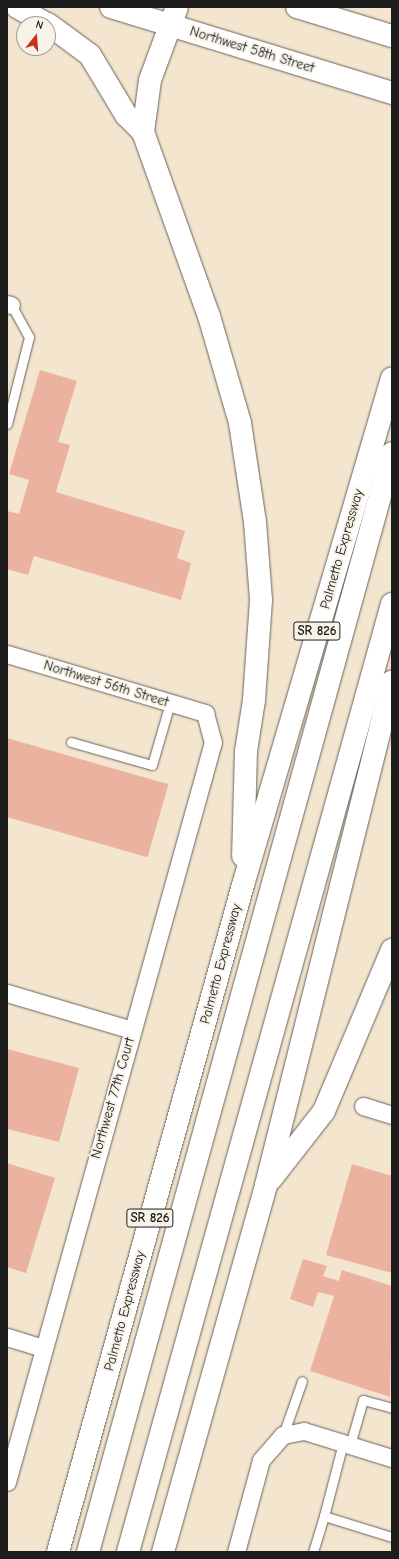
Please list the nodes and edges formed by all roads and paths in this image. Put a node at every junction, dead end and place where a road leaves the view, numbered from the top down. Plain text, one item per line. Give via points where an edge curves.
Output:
1 (17, 7) edge
2 (111, 7) edge
3 (297, 7) edge
4 (33, 16) edge
5 (174, 16) edge
6 (56, 30) edge
7 (392, 36) edge
8 (388, 92) edge
9 (143, 132) junction
10 (9, 305) edge
11 (392, 378) edge
12 (7, 424) edge
13 (392, 453) edge
14 (392, 604) edge
15 (7, 654) edge
16 (392, 682) edge
17 (170, 703) junction
18 (205, 713) joint
19 (71, 742) dead end
20 (243, 885) junction
21 (392, 950) edge
22 (7, 993) edge
23 (132, 1030) junction
24 (363, 1106) dead end
25 (392, 1115) edge
26 (266, 1185) junction
27 (7, 1337) edge
28 (43, 1348) junction
29 (302, 1381) dead end
30 (392, 1408) edge
31 (283, 1435) junction
32 (347, 1444) junction
33 (392, 1458) edge
34 (7, 1482) edge
35 (324, 1516) junction
36 (392, 1537) edge
37 (58, 1552) edge
38 (88, 1552) edge
39 (128, 1552) edge
40 (163, 1552) edge
41 (236, 1552) edge
42 (313, 1552) edge

1 - 4 main road
2 - 5 main road, Northwest 58th Street
3 - 7 main road
5 - 8 main road, Northwest 58th Street
5 - 9 main road via 150,80
6 - 9 main road via 90,54 126,115
9 - 20 main road via 228,373 252,494 261,600 255,688 246,750
10 - 12 lane via 29,337
11 - 20 main road, Palmetto Expressway / SR 826
13 - 38 main road
14 - 39 main road
15 - 17 street, Northwest 56th Street
16 - 26 main road
17 - 18 street, Northwest 56th Street
17 - 19 lane via 152,765
18 - 23 street, Northwest 77th Court via 213,742
20 - 37 main road, Palmetto Expressway / SR 826
21 - 26 main road via 324,1111
22 - 23 street
23 - 28 street, Northwest 77th Court
24 - 25 street
26 - 40 main road
27 - 28 street
28 - 34 street, Northwest 77th Court
29 - 31 lane
30 - 32 lane via 363,1400
31 - 32 street via 304,1431
31 - 41 street via 261,1460
32 - 33 street
32 - 35 lane
35 - 36 lane
35 - 42 lane

